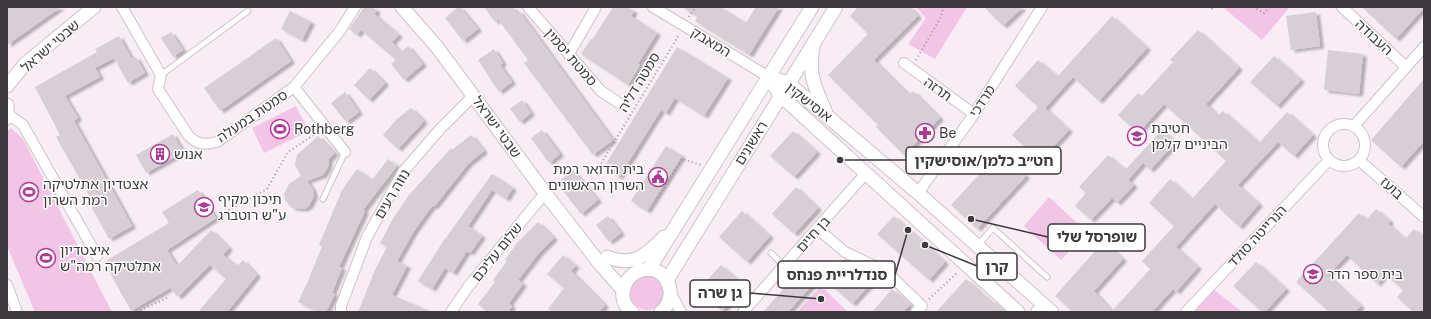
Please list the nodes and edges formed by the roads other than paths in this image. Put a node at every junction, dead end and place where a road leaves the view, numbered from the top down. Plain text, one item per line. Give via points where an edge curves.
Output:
1 (94, 7) edge
2 (122, 7) edge
3 (355, 7) edge
4 (402, 7) edge
5 (528, 7) edge
6 (596, 7) edge
7 (653, 7) edge
8 (812, 7) edge
9 (836, 7) edge
10 (1042, 7) edge
11 (1342, 7) edge
12 (248, 11) dead end
13 (814, 41) junction
14 (1424, 47) edge
15 (569, 54) junction
16 (907, 66) road end
17 (1406, 67) junction
18 (161, 75) junction
19 (769, 77) junction
20 (788, 83) junction
21 (7, 86) edge
22 (294, 87) junction
23 (780, 95) junction
24 (474, 96) junction
25 (619, 103) dead end
26 (7, 112) edge
27 (974, 114) junction
28 (826, 115) junction
29 (1354, 126) junction
30 (345, 152) joint
31 (1329, 160) junction
32 (1359, 160) junction
33 (866, 173) junction
34 (544, 193) junction
35 (918, 193) junction
36 (323, 199) dead end
37 (1424, 217) edge
38 (680, 220) junction
39 (818, 229) junction
40 (978, 246) junction
41 (589, 248) junction
42 (770, 254) dead end
43 (97, 256) dead end
44 (607, 257) junction
45 (784, 266) junction
46 (643, 270) junction
47 (1047, 277) dead end
48 (667, 280) junction
49 (7, 285) edge
50 (623, 290) junction
51 (671, 294) junction
52 (628, 309) edge
53 (919, 309) edge
54 (1044, 310) edge
55 (667, 311) edge
56 (17, 312) edge
57 (341, 312) edge
58 (451, 312) edge
59 (680, 312) edge
60 (743, 312) edge
61 (1018, 312) edge
62 (1186, 312) edge

1 - 21 street, שבטי ישראל via 25,64
2 - 18 street, סמטת במעלה
3 - 22 street, סמטת במעלה via 340,31
4 - 24 street, שבטי ישראל via 437,47
5 - 15 street, סמטת יסמין
6 - 15 street
7 - 19 street, המאבק
8 - 19 street, ראשונים
9 - 13 street, ראשונים
10 - 27 street, מרדכי
11 - 17 street, העבודה
12 - 18 lane
13 - 20 street, ראשונים
13 - 28 street via 811,75
14 - 17 street
15 - 25 street, סמטת יסמין via 601,91
16 - 27 street, תרזה
17 - 29 street
18 - 22 street, סמטת במעלה via 158,89 188,135 193,141 204,145 217,142
19 - 20 street, אוסישקין
19 - 23 street, אוסישקין
19 - 38 street, ראשונים
20 - 23 street, ראשונים
20 - 28 street, אוסישקין
22 - 30 street
23 - 33 street, אוסישקין
23 - 48 street, ראשונים
24 - 34 street, שבטי ישראל
24 - 57 street, נווה רעים via 440,129 403,172 367,237
26 - 43 street via 23,125
27 - 35 street, מרדכי
28 - 35 street, אוסישקין
29 - 31 street via 1340,124 1326,133 1322,147
29 - 32 street via 1364,139 1365,146
30 - 36 lane
31 - 32 street via 1342,166 1350,166
31 - 62 street, הנרייטה סולד
32 - 37 street, בועז
33 - 39 street, בן חיים
33 - 61 street, אוסישקין
34 - 41 street, שבטי ישראל
34 - 58 street, שלום עליכם
35 - 40 street, אוסישקין
38 - 44 street via 642,256 623,262
38 - 46 street, ראשונים
39 - 45 street, בן חיים
39 - 53 street via 845,252 887,272
40 - 47 lane via 993,228
40 - 54 street, אוסישקין
41 - 44 street, שבטי ישראל
41 - 50 street, שבטי ישראל
42 - 45 lane
44 - 46 street, שבטי ישראל via 627,268
45 - 60 street, בן חיים
46 - 48 street, שבטי ישראל via 662,274
46 - 50 street, ראשונים via 626,282
48 - 51 street
49 - 56 street
50 - 52 street
51 - 55 street
51 - 59 street

